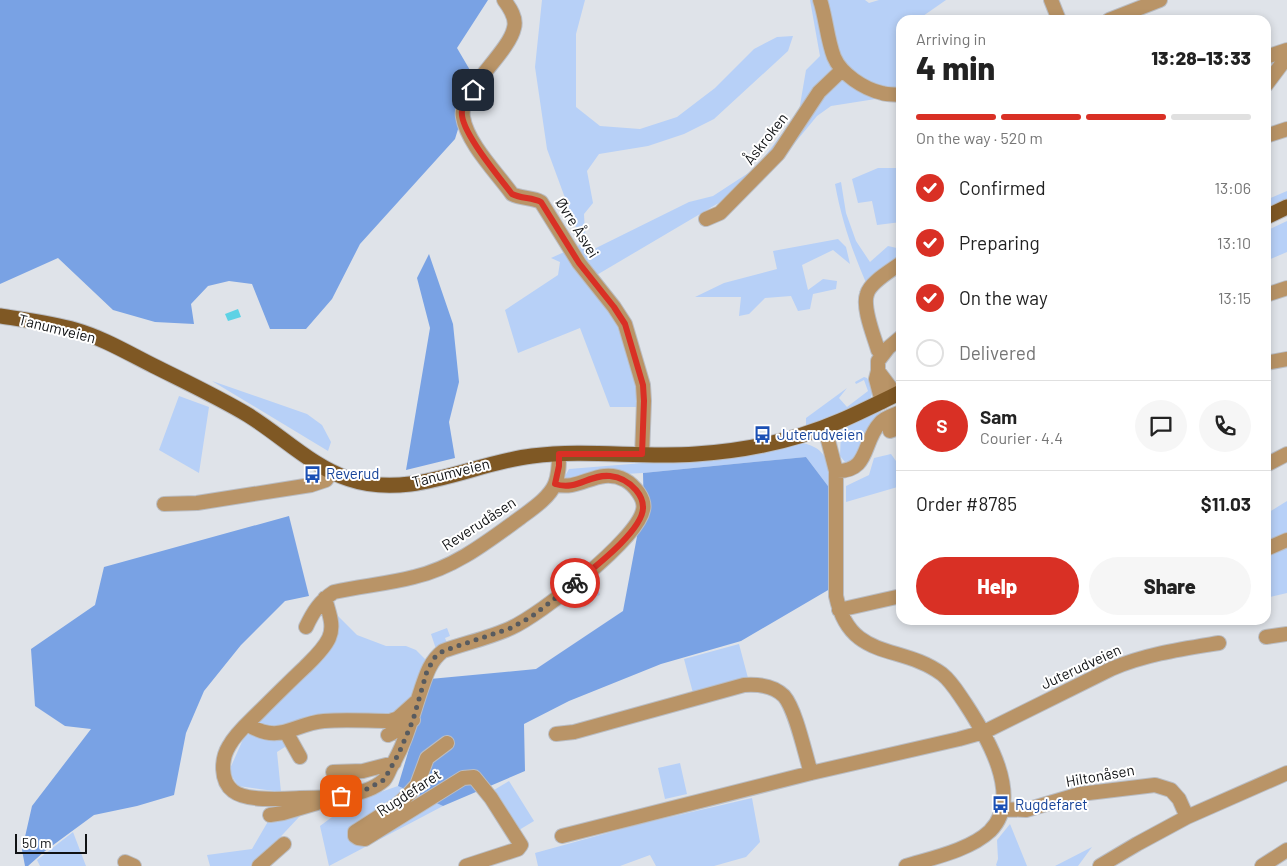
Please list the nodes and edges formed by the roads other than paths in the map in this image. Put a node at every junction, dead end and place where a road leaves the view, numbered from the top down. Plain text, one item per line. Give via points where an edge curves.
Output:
1 (504, 0) edge
2 (820, 0) edge
3 (1051, 0) edge
4 (1160, 0) edge
5 (1057, 15) edge
6 (1122, 15) edge
7 (1287, 50) edge
8 (1271, 55) edge
9 (1287, 57) edge
10 (842, 70) junction
11 (1271, 78) edge
12 (896, 94) edge
13 (1287, 128) edge
14 (1271, 134) edge
15 (1287, 207) edge
16 (1271, 215) edge
17 (706, 219) dead end
18 (896, 267) edge
19 (1287, 288) edge
20 (1271, 293) edge
21 (0, 316) edge
22 (896, 342) edge
23 (882, 355) junction
24 (1287, 359) edge
25 (1271, 362) edge
26 (878, 371) junction
27 (896, 391) edge
28 (896, 395) edge
29 (882, 402) junction
30 (896, 414) edge
31 (823, 428) junction
32 (559, 454) junction
33 (642, 454) junction
34 (1287, 454) edge
35 (1271, 462) edge
36 (836, 471) junction
37 (331, 472) junction
38 (555, 484) junction
39 (164, 504) dead end
40 (1287, 540) edge
41 (1271, 547) edge
42 (896, 597) edge
43 (324, 598) junction
44 (839, 610) junction
45 (306, 628) dead end
46 (1287, 634) edge
47 (1266, 637) dead end
48 (1219, 643) dead end
49 (417, 701) junction
50 (413, 720) junction
51 (247, 724) junction
52 (286, 732) junction
53 (984, 732) junction
54 (556, 734) dead end
55 (388, 735) dead end
56 (447, 743) dead end
57 (300, 757) dead end
58 (394, 763) junction
59 (333, 772) dead end
60 (811, 773) junction
61 (1287, 773) edge
62 (329, 798) junction
63 (1002, 809) junction
64 (270, 815) dead end
65 (1187, 817) junction
66 (562, 836) dead end
67 (284, 844) dead end
68 (1287, 850) edge
69 (259, 866) edge
70 (466, 866) edge
71 (906, 866) edge
72 (1100, 866) edge
73 (1262, 866) edge

1 - 33 street, Øvre Åsvei via 513,16 515,28 467,99 463,118 481,153 512,194 541,202 579,263 625,324 643,385
2 - 10 street via 833,54
3 - 5 street
4 - 6 street
7 - 8 street
9 - 11 street
10 - 12 street via 871,89
10 - 17 street, Åskroken via 819,92 778,154 720,212
13 - 14 street
15 - 16 main road
18 - 23 street via 867,293 868,314
19 - 20 street
21 - 37 main road, Tanumveien via 74,330 112,344 237,409
22 - 23 street
23 - 26 street
24 - 25 street
26 - 27 street
26 - 29 street via 876,379
28 - 29 main road, Tanumveien
29 - 31 main road, Tanumveien
30 - 36 street via 880,423 861,462 846,472
31 - 33 main road, Tanumveien via 721,452
31 - 36 street
32 - 33 main road, Tanumveien
32 - 37 main road, Tanumveien via 493,462 396,486 351,480
32 - 38 street
34 - 35 street
36 - 44 street via 835,577
37 - 39 street via 326,480 311,485 197,503
38 - 43 street, Reverudåsen via 536,506 451,563 414,577 351,588
38 - 49 street via 572,486 599,476 612,476 626,480 634,488 642,497 644,509 631,532 612,552 551,602 511,628 443,651 435,657
40 - 41 street
42 - 44 street
43 - 45 street
43 - 51 street via 330,616 329,640
44 - 53 street via 850,630 859,638 932,668 947,678
46 - 47 street
48 - 53 street, Juterudveien via 1171,650 1130,661
49 - 50 street
49 - 52 street via 390,721 322,721
50 - 55 street
50 - 58 street
51 - 52 street via 270,734
51 - 62 street via 228,748 224,765 224,778 234,792 271,799
52 - 57 street
53 - 60 street
53 - 63 street via 998,765
54 - 60 street via 574,732 744,685 762,685 784,696 791,708
56 - 70 street, Rugdefaret via 428,758 417,785 407,796 355,832 355,836 366,839 463,778 474,777 521,845 518,849
58 - 59 street via 363,771
58 - 62 street via 384,780 373,786 361,792
60 - 66 street
61 - 65 street
62 - 64 street
63 - 65 street, Hiltonåsen via 1026,810 1080,794 1155,785 1171,790
63 - 71 street via 990,831 976,841
65 - 72 street
67 - 69 street
68 - 73 street

